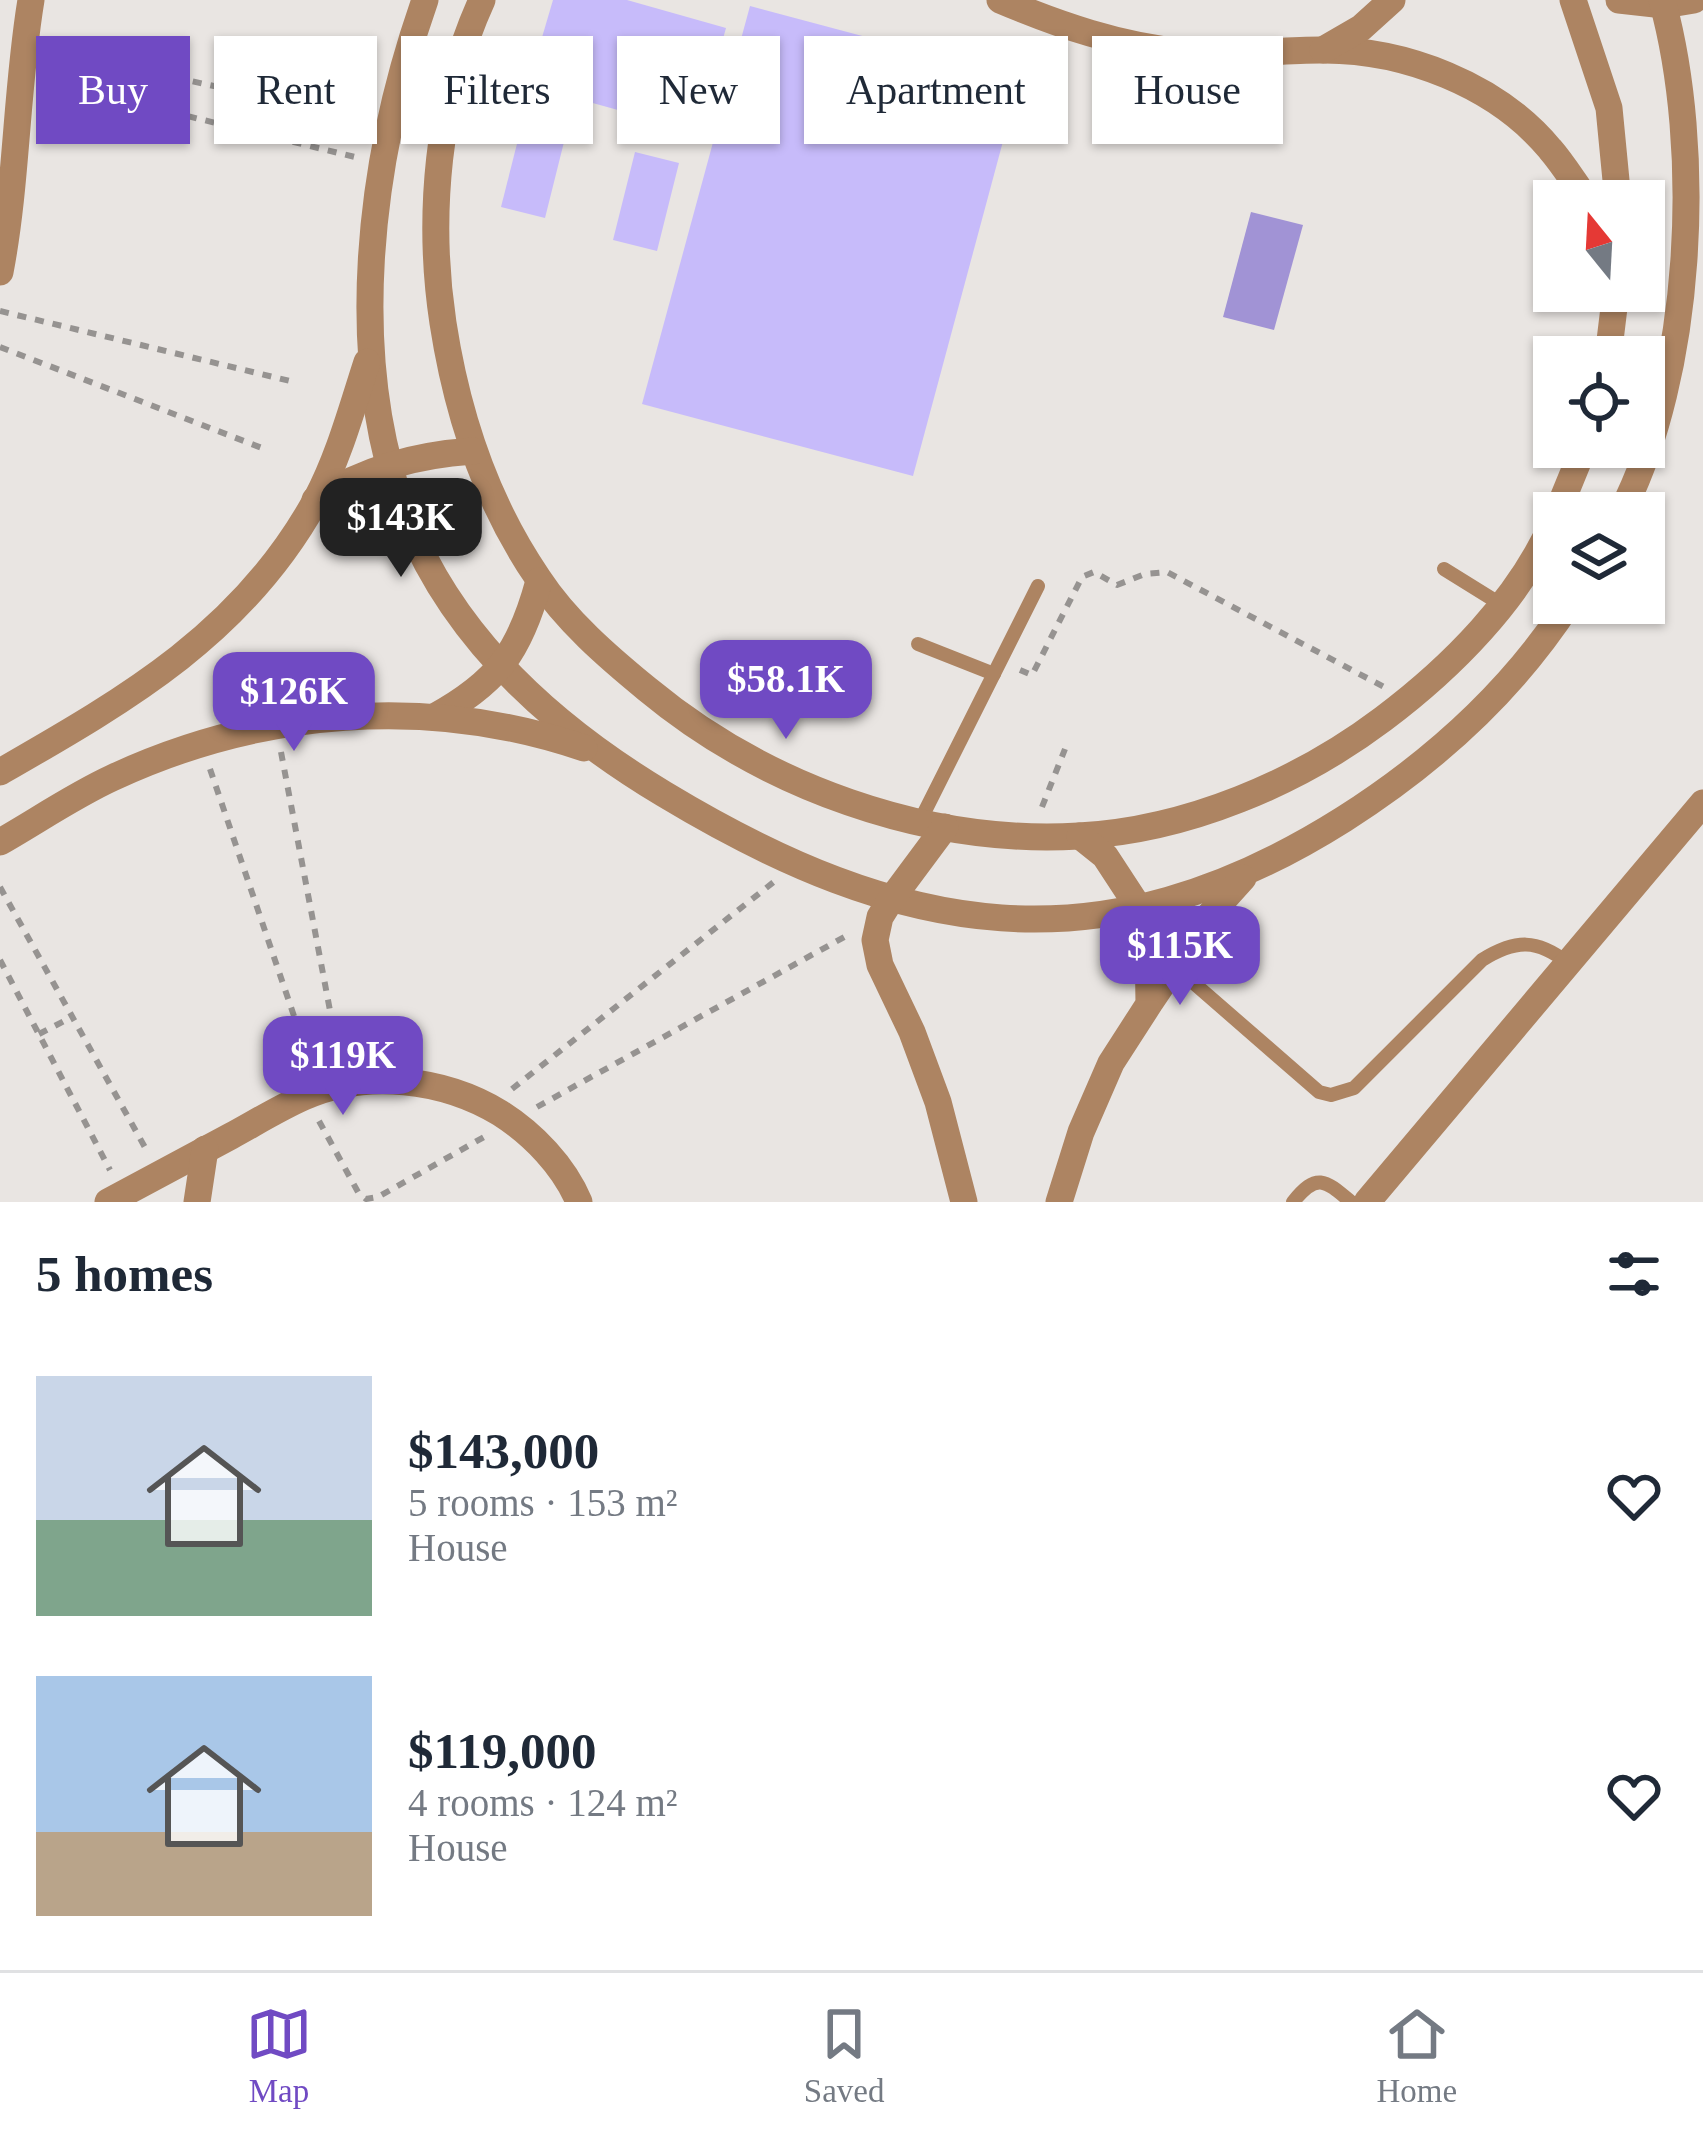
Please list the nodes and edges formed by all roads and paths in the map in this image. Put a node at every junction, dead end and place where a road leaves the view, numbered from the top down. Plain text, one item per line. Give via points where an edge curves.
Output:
1 (31, 0) edge
2 (425, 0) edge
3 (482, 0) edge
4 (1000, 0) edge
5 (1392, 0) edge
6 (1573, 0) edge
7 (1619, 0) edge
8 (1694, 0) edge
9 (1663, 3) edge
10 (23, 45) junction
11 (1322, 50) junction
12 (19, 75) junction
13 (1703, 103) edge
14 (389, 124) junction
15 (1688, 142) junction
16 (382, 164) junction
17 (1573, 180) edge
18 (1616, 180) edge
19 (0, 272) edge
20 (0, 311) edge
21 (372, 346) junction
22 (0, 347) edge
23 (290, 381) dead end
24 (262, 448) dead end
25 (473, 452) junction
26 (388, 464) junction
27 (1632, 492) edge
28 (316, 500) junction
29 (1533, 554) edge
30 (1444, 569) dead end
31 (539, 581) junction
32 (1038, 586) dead end
33 (1502, 605) junction
34 (1552, 624) edge
35 (917, 644) dead end
36 (997, 667) junction
37 (501, 669) junction
38 (1408, 700) junction
39 (434, 717) junction
40 (276, 725) junction
41 (201, 743) junction
42 (1065, 749) dead end
43 (603, 754) junction
44 (0, 772) edge
45 (1703, 803) edge
46 (932, 824) junction
47 (1030, 835) junction
48 (1080, 836) junction
49 (0, 842) edge
50 (796, 864) junction
51 (1246, 874) junction
52 (0, 887) edge
53 (1139, 908) junction
54 (885, 909) junction
55 (0, 961) edge
56 (1568, 963) junction
57 (1173, 965) junction
58 (1149, 1004) junction
59 (72, 1017) junction
60 (39, 1034) junction
61 (323, 1091) junction
62 (501, 1114) junction
63 (205, 1149) junction
64 (160, 1174) junction
65 (116, 1198) edge
66 (196, 1202) edge
67 (579, 1202) edge
68 (964, 1202) edge
69 (1059, 1202) edge
70 (1293, 1202) edge
71 (1351, 1202) edge
72 (1367, 1202) edge

1 - 10 street
2 - 14 street
3 - 25 street via 450,100 437,188 436,278
4 - 11 street via 1094,34 1184,52
5 - 11 street
6 - 18 street via 1609,107
7 - 9 street
8 - 9 street
9 - 15 street
10 - 12 street
10 - 14 path
11 - 17 street via 1406,62 1469,86 1549,147
12 - 16 path
12 - 19 street
13 - 15 street
14 - 16 street
15 - 27 street via 1688,229 1665,397
16 - 21 street
20 - 23 path
21 - 26 street
21 - 28 street
22 - 24 path
25 - 26 street
25 - 31 street
26 - 28 street
26 - 37 street via 433,574
28 - 44 street via 277,560 195,648
29 - 33 street
30 - 33 lane
31 - 37 street via 526,628
31 - 46 street via 604,653 679,715 761,766 850,803
32 - 36 lane
33 - 38 street
34 - 51 street via 1502,691 1440,749 1373,800
35 - 36 lane
36 - 38 path via 1032,675 1082,577 1094,572 1117,585 1167,572
36 - 46 lane
37 - 39 street
37 - 43 street
38 - 48 street via 1340,749 1241,798
39 - 40 street
39 - 43 street
40 - 41 street
40 - 61 path
41 - 49 street via 107,781
41 - 61 path
42 - 47 path
43 - 50 street
45 - 56 street
46 - 47 street
46 - 54 street
47 - 48 street
48 - 53 street via 1105,856
50 - 54 street
50 - 62 path
51 - 53 street
51 - 57 street
52 - 59 path
53 - 54 street via 1015,919
53 - 58 street
54 - 62 path
54 - 68 street via 875,940 880,965 938,1102
55 - 60 path
56 - 57 lane via 1546,946 1496,952 1354,1088 1331,1095
56 - 72 street
57 - 58 street
58 - 69 street via 1111,1063
59 - 60 path
59 - 64 path
60 - 65 path
61 - 62 street via 418,1083
61 - 62 path via 367,1199
61 - 63 street
62 - 67 street via 547,1153
63 - 64 street
63 - 66 street
64 - 65 street
70 - 71 lane via 1318,1181

